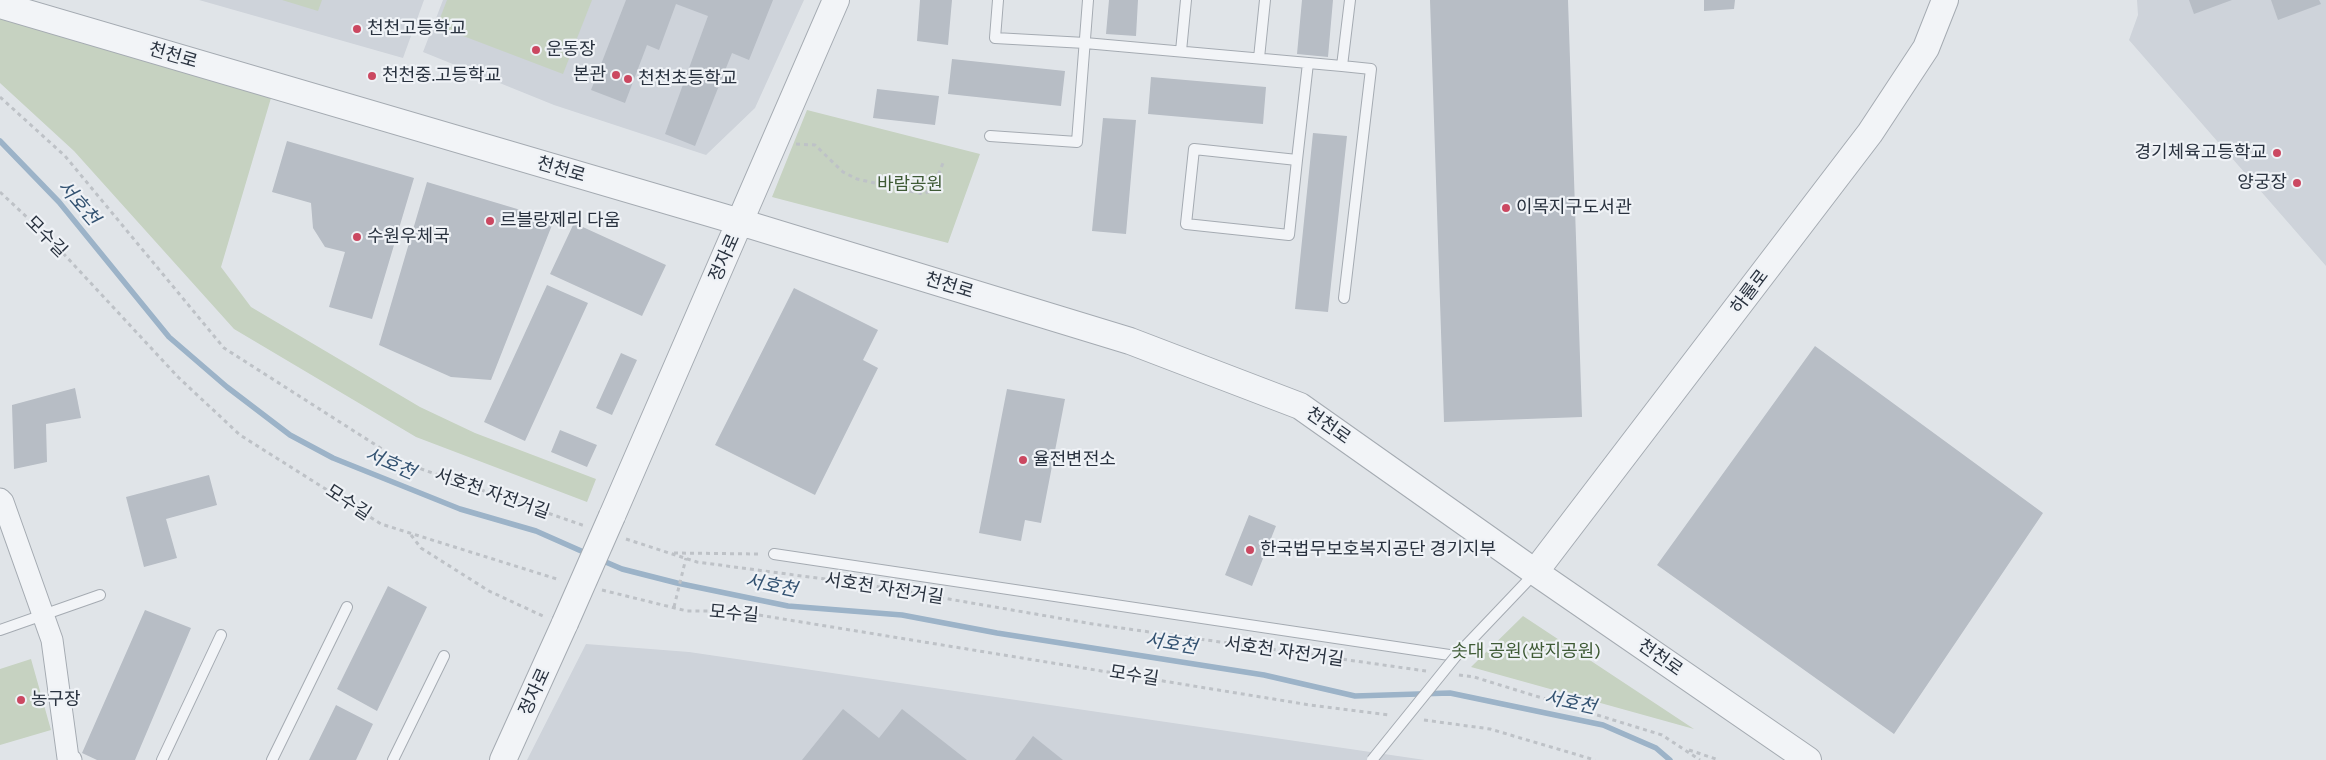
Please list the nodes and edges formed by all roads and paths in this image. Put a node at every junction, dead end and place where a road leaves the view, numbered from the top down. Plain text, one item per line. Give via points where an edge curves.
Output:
1 (836, 0) edge
2 (998, 0) edge
3 (1088, 0) edge
4 (1186, 0) edge
5 (1264, 0) edge
6 (1350, 0) edge
7 (1945, 0) edge
8 (0, 5) edge
9 (1085, 43) junction
10 (1181, 51) junction
11 (1259, 58) junction
12 (1308, 63) junction
13 (1342, 66) junction
14 (0, 97) edge
15 (990, 136) dead end
16 (793, 143) dead end
17 (1297, 160) junction
18 (943, 163) dead end
19 (0, 192) edge
20 (740, 222) junction
21 (1344, 298) dead end
22 (0, 499) edge
23 (588, 527) dead end
24 (617, 527) junction
25 (411, 534) junction
26 (671, 553) junction
27 (774, 554) joint
28 (686, 558) junction
29 (1535, 572) junction
30 (565, 581) dead end
31 (594, 588) dead end
32 (100, 596) dead end
33 (347, 607) dead end
34 (674, 607) junction
35 (43, 615) junction
36 (564, 626) junction
37 (0, 630) edge
38 (221, 635) dead end
39 (444, 656) dead end
40 (1456, 656) junction
41 (1435, 672) dead end
42 (1455, 675) dead end
43 (1395, 716) dead end
44 (1414, 719) dead end
45 (1686, 750) junction
46 (71, 760) edge
47 (162, 760) edge
48 (272, 760) edge
49 (393, 760) edge
50 (502, 760) edge
51 (1372, 760) edge
52 (1595, 760) edge
53 (1700, 760) edge
54 (1719, 760) edge
55 (1808, 760) edge

1 - 20 street, 정자로
2 - 9 lane via 995,38
3 - 9 lane
4 - 10 lane
5 - 11 lane
6 - 13 lane
7 - 29 street, 하률로 via 1926,48 1870,133
8 - 20 street, 천천로
9 - 10 lane
9 - 15 lane via 1077,142
10 - 11 lane
11 - 12 lane
12 - 13 lane
12 - 17 lane
13 - 21 lane via 1371,69
14 - 23 path, 서호천 자전거길 via 65,156 224,348 404,463
16 - 18 path via 815,145 843,172 857,179 923,194 932,190
17 - 17 lane via 1194,149 1186,224 1289,235
19 - 25 path, 모수길 via 48,237 178,378 240,435 381,524
20 - 24 street, 정자로
20 - 29 street, 천천로 via 1130,341 1300,406
22 - 35 street
24 - 26 path, 서호천 자전거길
24 - 36 street, 정자로, bridge
25 - 30 path, 모수길
25 - 36 path via 421,548 489,590
26 - 27 path
26 - 28 path, 서호천 자전거길
27 - 40 lane
28 - 34 path
28 - 41 path, 서호천 자전거길 via 862,584 1093,624
29 - 40 lane
29 - 55 street, 천천로
31 - 34 path, 모수길
32 - 35 lane
33 - 48 lane
34 - 43 path, 모수길 via 688,611 734,611
35 - 37 lane
35 - 46 street via 52,640 68,758
36 - 50 street, 정자로
38 - 47 lane
39 - 49 lane
40 - 51 lane, bridge
42 - 45 path via 1474,677 1662,735
44 - 52 path via 1490,729
45 - 53 path
45 - 54 path

